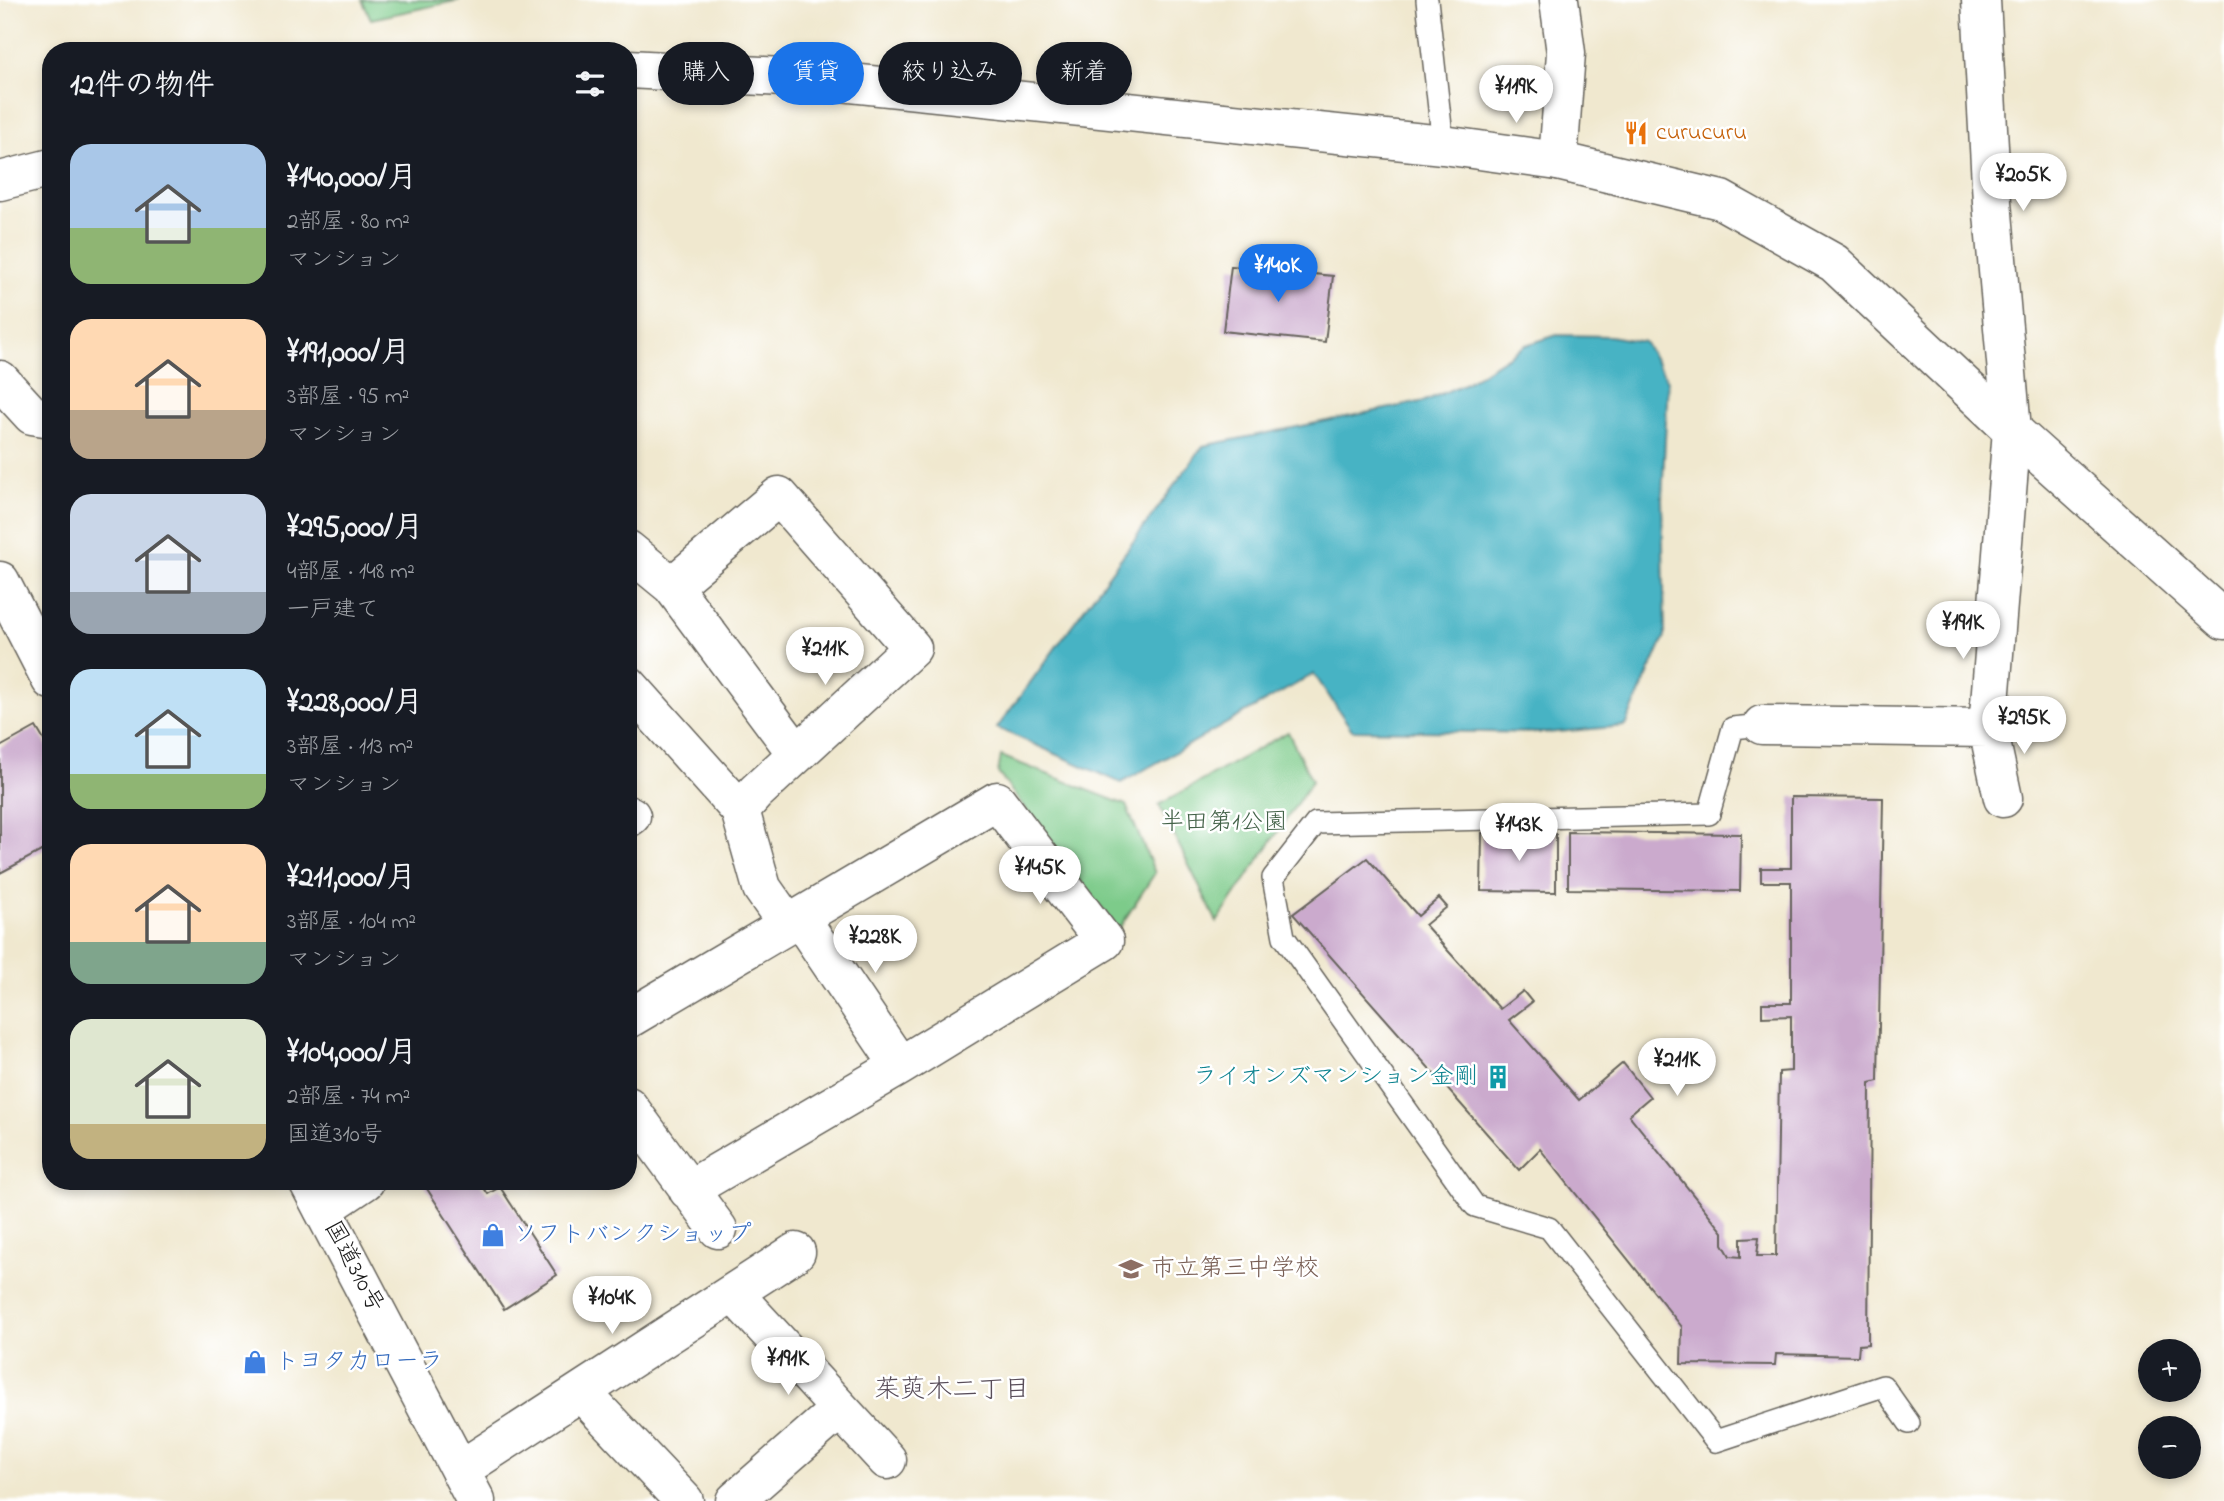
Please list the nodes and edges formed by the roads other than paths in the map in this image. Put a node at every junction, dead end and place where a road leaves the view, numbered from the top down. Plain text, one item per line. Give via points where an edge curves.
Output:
1 (1427, 0) edge
2 (1559, 0) edge
3 (1981, 0) edge
4 (637, 69) edge
5 (1443, 145) junction
6 (1558, 160) junction
7 (42, 170) edge
8 (0, 181) edge
9 (0, 380) edge
10 (42, 417) edge
11 (2012, 430) junction
12 (637, 557) edge
13 (0, 581) edge
14 (672, 586) junction
15 (2224, 620) edge
16 (42, 663) edge
17 (637, 695) edge
18 (1762, 725) joint
19 (1988, 727) junction
20 (797, 754) junction
21 (2003, 797) dead end
22 (740, 810) junction
23 (794, 921) junction
24 (637, 1014) edge
25 (900, 1066) junction
26 (637, 1119) edge
27 (333, 1190) edge
28 (688, 1190) junction
29 (315, 1195) edge
30 (718, 1229) dead end
31 (796, 1252) dead end
32 (733, 1293) junction
33 (581, 1392) junction
34 (840, 1409) junction
35 (1909, 1423) dead end
36 (887, 1460) dead end
37 (468, 1485) edge
38 (684, 1501) edge
39 (734, 1501) edge

1 - 5 lane
2 - 6 main road via 1566,53
3 - 11 main road via 1992,202
4 - 5 main road via 803,78
5 - 6 main road
6 - 11 main road via 1721,200 1834,263
7 - 8 main road
9 - 10 main road via 32,415
11 - 15 main road
11 - 19 main road
12 - 14 main road
13 - 16 main road
14 - 20 main road
14 - 20 main road via 779,496 912,648
17 - 22 main road
18 - 19 main road
18 - 35 lane via 1733,727 1709,814 1316,823 1273,878 1284,937 1475,1206 1549,1228 1716,1441 1882,1386
19 - 21 main road
20 - 22 main road
22 - 23 main road via 762,888
23 - 24 main road
23 - 25 main road
23 - 25 main road via 997,801 1104,941
25 - 28 main road
26 - 28 main road
27 - 29 main road
28 - 30 main road
29 - 37 main road, 国道310号
31 - 32 main road
32 - 33 main road
32 - 34 main road
33 - 37 main road
33 - 38 main road
34 - 36 main road
34 - 39 main road

